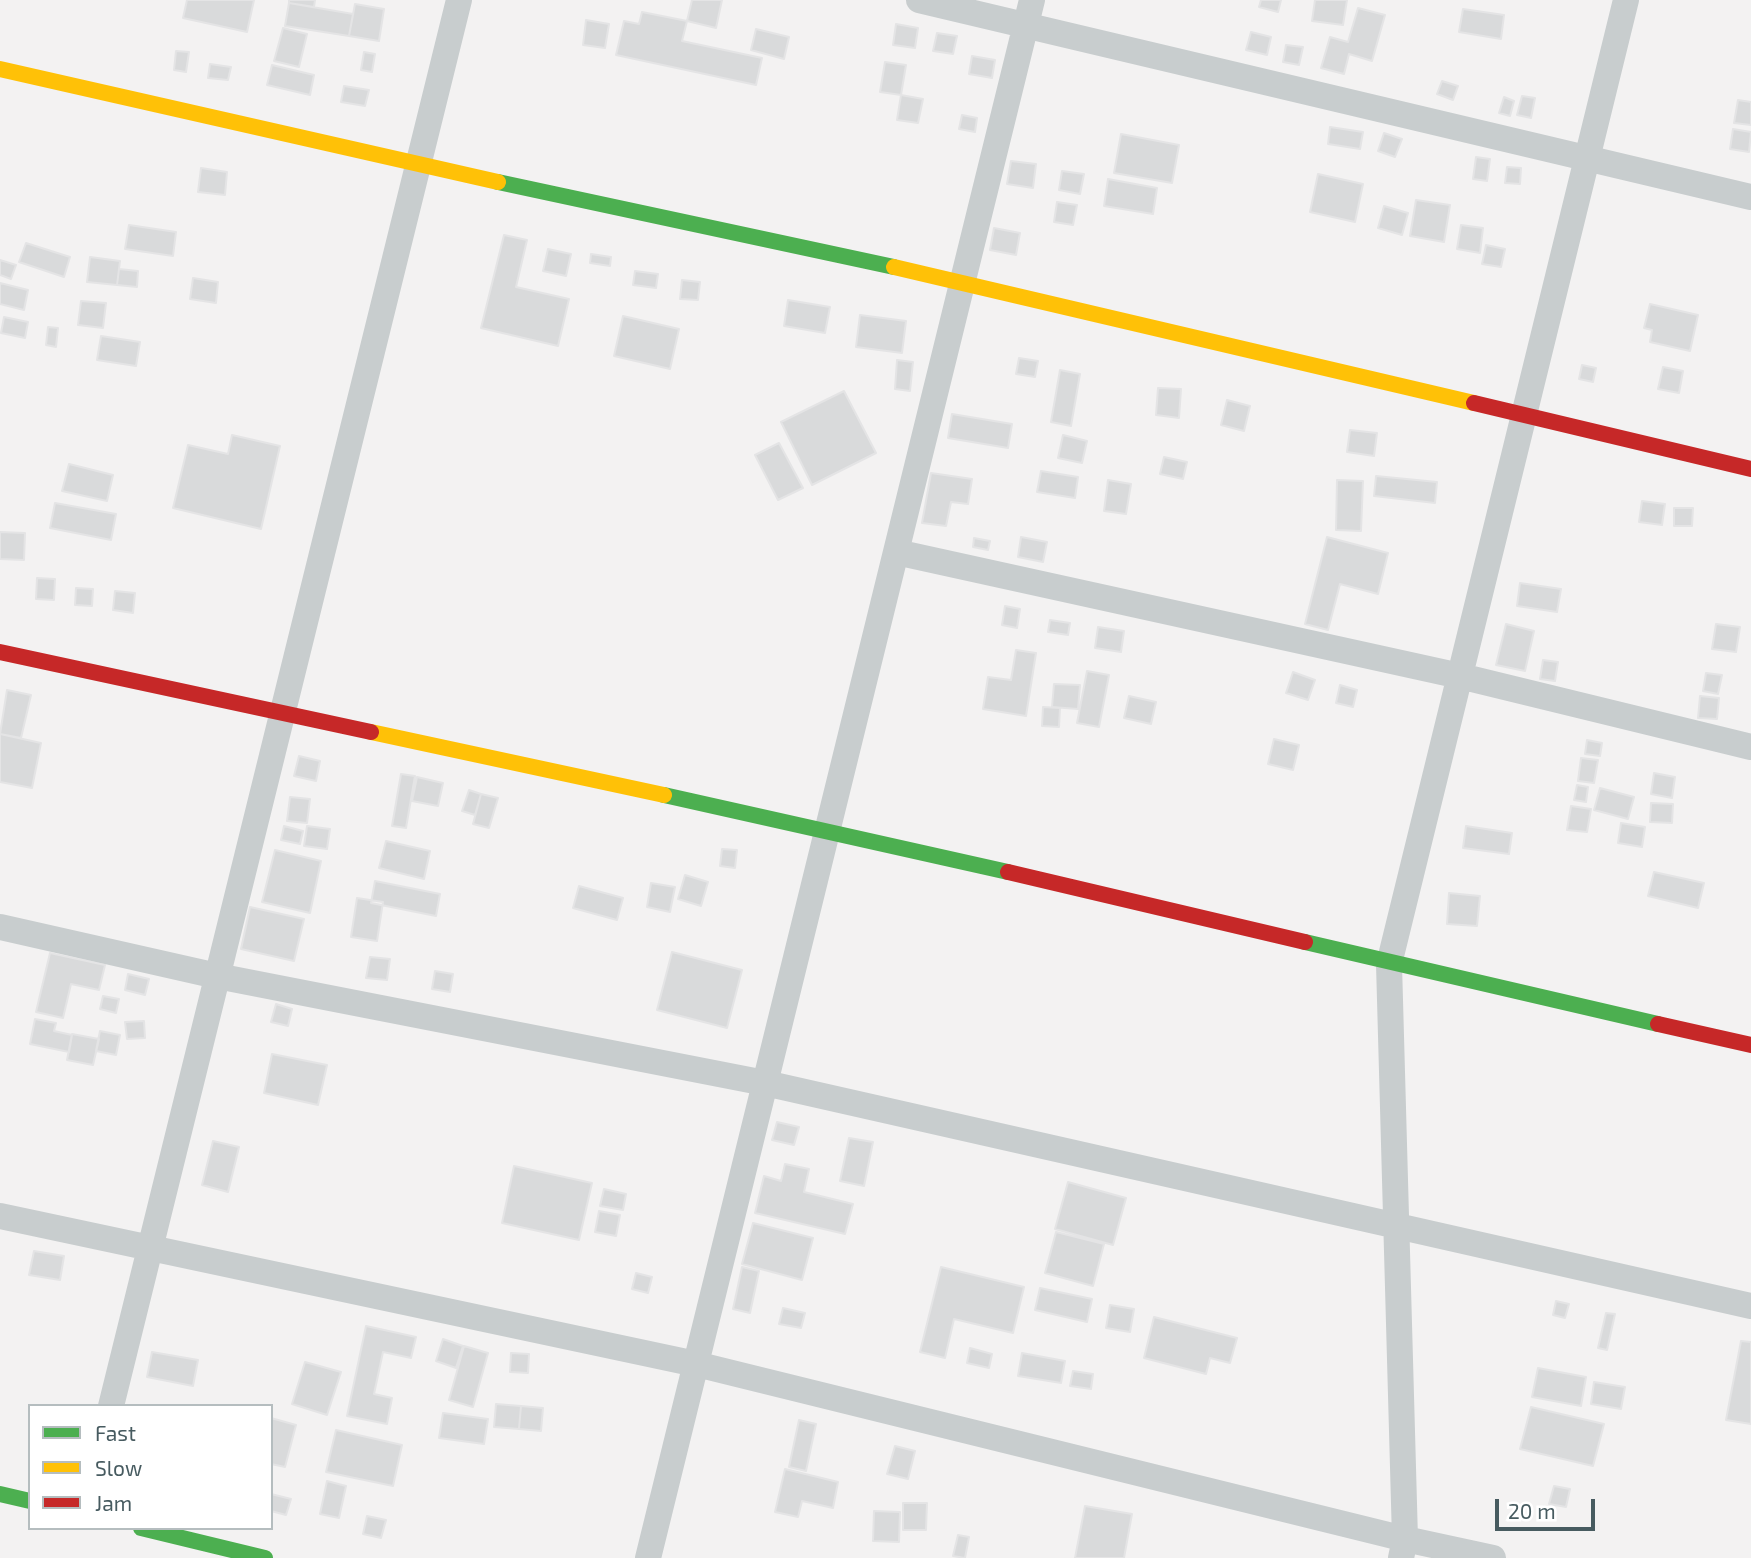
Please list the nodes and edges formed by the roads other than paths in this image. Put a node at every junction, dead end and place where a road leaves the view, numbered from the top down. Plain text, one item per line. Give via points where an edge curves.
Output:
1 (459, 0) edge
2 (919, 0) edge
3 (1626, 0) edge
4 (1029, 12) edge
5 (0, 69) edge
6 (1587, 159) junction
7 (418, 165) junction
8 (1751, 197) edge
9 (962, 282) junction
10 (1522, 417) junction
11 (1751, 469) edge
12 (896, 552) junction
13 (0, 652) edge
14 (1460, 676) junction
15 (282, 716) junction
16 (1751, 747) edge
17 (827, 831) junction
18 (0, 927) edge
19 (1390, 964) junction
20 (217, 976) junction
21 (1751, 1045) edge
22 (765, 1083) junction
23 (0, 1216) edge
24 (1396, 1226) junction
25 (150, 1249) junction
26 (1751, 1306) edge
27 (696, 1364) junction
28 (111, 1404) edge
29 (0, 1494) edge
30 (28, 1501) edge
31 (149, 1530) edge
32 (1403, 1549) edge
33 (265, 1558) edge
34 (648, 1558) edge
35 (1493, 1558) edge

1 - 7 street
2 - 4 street
3 - 6 street
4 - 6 street
4 - 9 street
5 - 7 street
6 - 8 street
6 - 10 street
7 - 9 street
7 - 15 street
9 - 10 street
9 - 12 street
10 - 11 street
10 - 14 street
12 - 14 street
12 - 17 street
13 - 15 street
14 - 16 street
14 - 19 street
15 - 17 street
15 - 20 street
17 - 19 street
17 - 22 street
18 - 20 street
19 - 21 street
19 - 24 street
20 - 22 street
20 - 25 street
22 - 24 street
22 - 27 street
23 - 25 street
24 - 26 street
24 - 32 street
25 - 27 street
25 - 28 street
27 - 32 street
27 - 34 street
29 - 30 street
31 - 33 street
32 - 35 street

